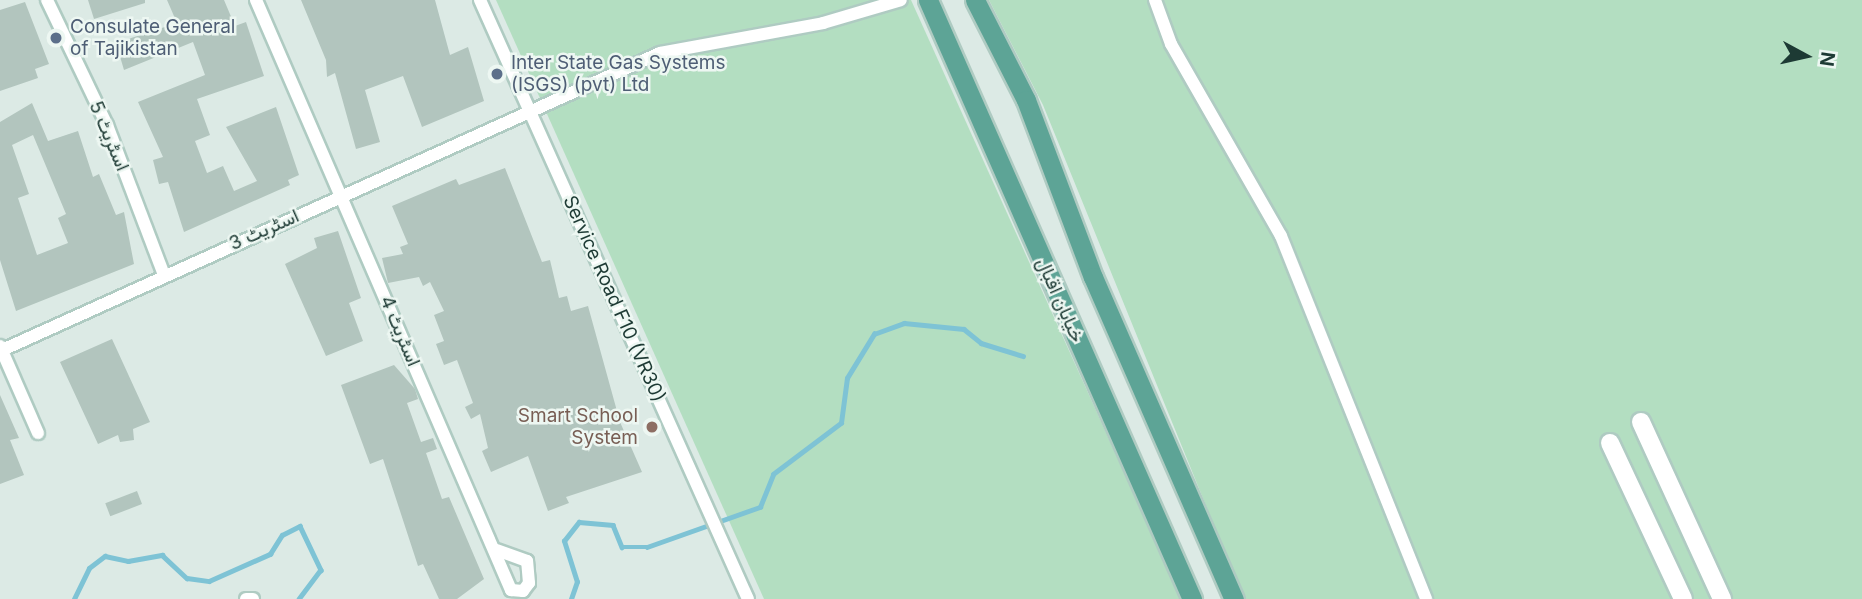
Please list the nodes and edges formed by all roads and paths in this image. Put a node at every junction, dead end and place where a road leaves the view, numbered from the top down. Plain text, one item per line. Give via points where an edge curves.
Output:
1 (47, 0) edge
2 (256, 0) edge
3 (480, 0) edge
4 (901, 0) edge
5 (928, 0) edge
6 (975, 0) edge
7 (1155, 0) edge
8 (530, 114) junction
9 (343, 199) junction
10 (164, 275) junction
11 (1, 349) edge
12 (1641, 422) dead end
13 (38, 433) dead end
14 (1610, 443) dead end
15 (497, 550) dead end
16 (246, 599) edge
17 (253, 599) edge
18 (748, 599) edge
19 (1192, 599) edge
20 (1234, 599) edge
21 (1426, 599) edge
22 (1683, 599) edge
23 (1722, 599) edge

1 - 10 street, اسٹریٹ 5 via 107,125
2 - 9 street, اسٹریٹ 4
3 - 8 street, Service Road F10 (VR30)
4 - 8 street, اسٹریٹ 3 via 823,23 660,53
5 - 19 main road, خیابان اقبال
6 - 20 main road, خیابان اقبال via 1026,100 1093,277
7 - 21 street via 1171,44 1281,236
8 - 9 street, اسٹریٹ 3
8 - 18 street, Service Road F10 (VR30)
9 - 10 street, اسٹریٹ 3
9 - 15 street, اسٹریٹ 4 via 511,590 523,591 529,583 527,561
10 - 11 street, اسٹریٹ 3
11 - 13 street
12 - 23 street
14 - 22 street
16 - 17 street

